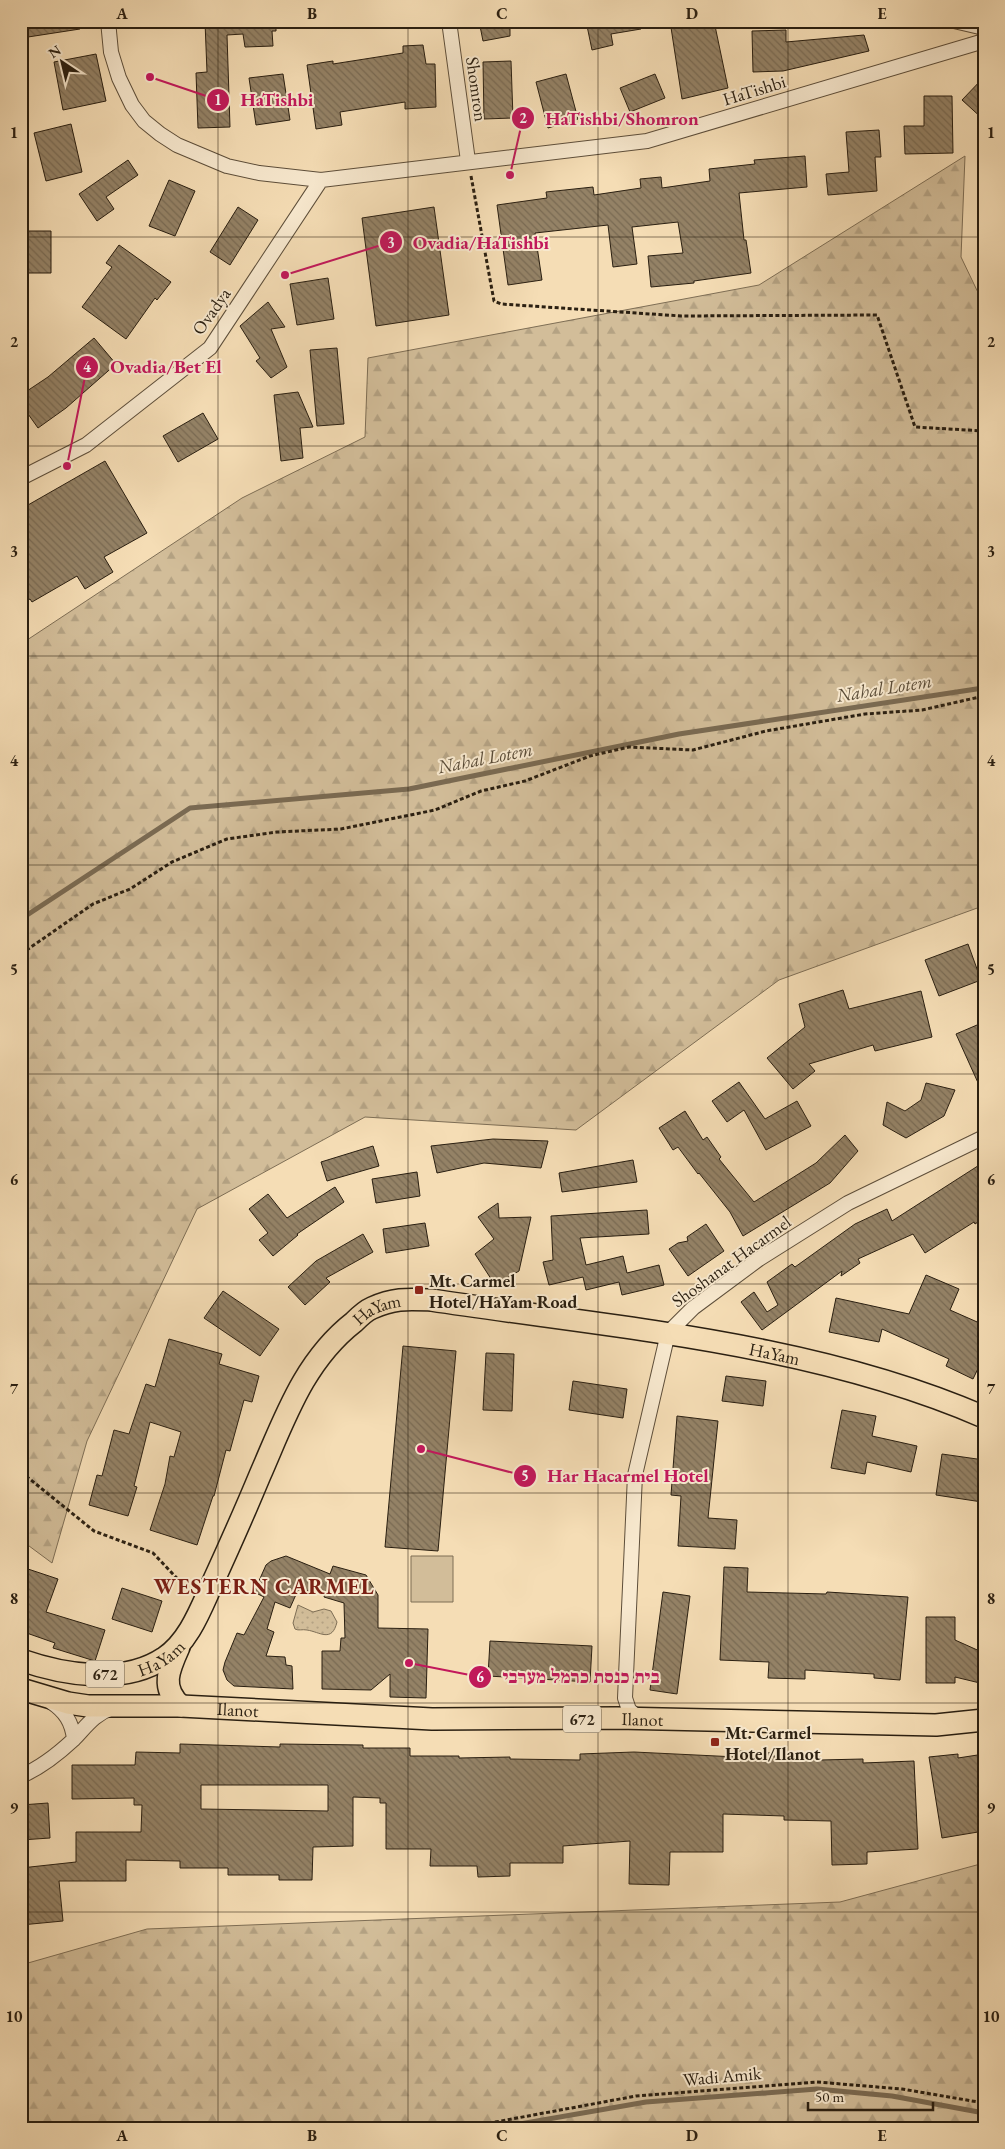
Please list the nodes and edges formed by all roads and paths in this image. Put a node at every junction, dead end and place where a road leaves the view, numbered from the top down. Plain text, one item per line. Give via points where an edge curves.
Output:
1 (108, 21) edge
2 (449, 21) edge
3 (954, 21) edge
4 (984, 28) edge
5 (984, 41) edge
6 (468, 161) junction
7 (321, 180) junction
8 (984, 431) edge
9 (21, 478) edge
10 (984, 696) edge
11 (21, 954) edge
12 (984, 1137) edge
13 (668, 1333) junction
14 (984, 1417) edge
15 (21, 1472) edge
16 (202, 1605) junction
17 (181, 1642) junction
18 (21, 1660) edge
19 (21, 1689) edge
20 (43, 1697) junction
21 (118, 1706) junction
22 (181, 1706) junction
23 (640, 1719) junction
24 (984, 1720) edge
25 (74, 1739) junction
26 (21, 1776) edge
27 (984, 2103) edge
28 (463, 2128) edge

1 - 7 street, HaTishbi via 111,52 119,78 138,113 160,134 177,145 227,166
2 - 6 street, Shomron
3 - 4 street
5 - 6 street, HaTishbi via 646,141
6 - 7 street, HaTishbi
6 - 8 path via 494,301 681,316 877,315 915,426
7 - 9 street, Ovadya via 210,348 86,445
10 - 11 path via 922,710 865,714 766,731 693,750 629,748 590,756 525,781 481,791 435,810 341,829 277,832 227,839 172,862 130,889 93,904
12 - 13 street, Shoshanat Hacarmel via 848,1203 759,1259 693,1308
13 - 14 main road, HaYam / 672 via 836,1366
13 - 16 main road, HaYam / 672 via 431,1300 398,1299 370,1309 317,1357 293,1398
13 - 23 street, Shoshanat Hacarmel via 636,1475 626,1698 629,1710
15 - 16 path via 94,1531 153,1552
16 - 17 main road, HaYam / 672
17 - 18 main road, HaYam / 672 via 156,1662 108,1674 79,1675 49,1670
17 - 22 main road via 167,1679 171,1694
19 - 20 main road, 672
20 - 21 main road, 672 via 88,1706
20 - 25 street via 63,1711 70,1721
21 - 22 main road, 672
21 - 25 street via 100,1714
22 - 23 main road, Ilanot / 672 via 432,1719
23 - 24 main road, Ilanot / 672 via 936,1725
25 - 26 street via 52,1758
27 - 28 path, Wadi Amik via 902,2089 817,2082 636,2096

